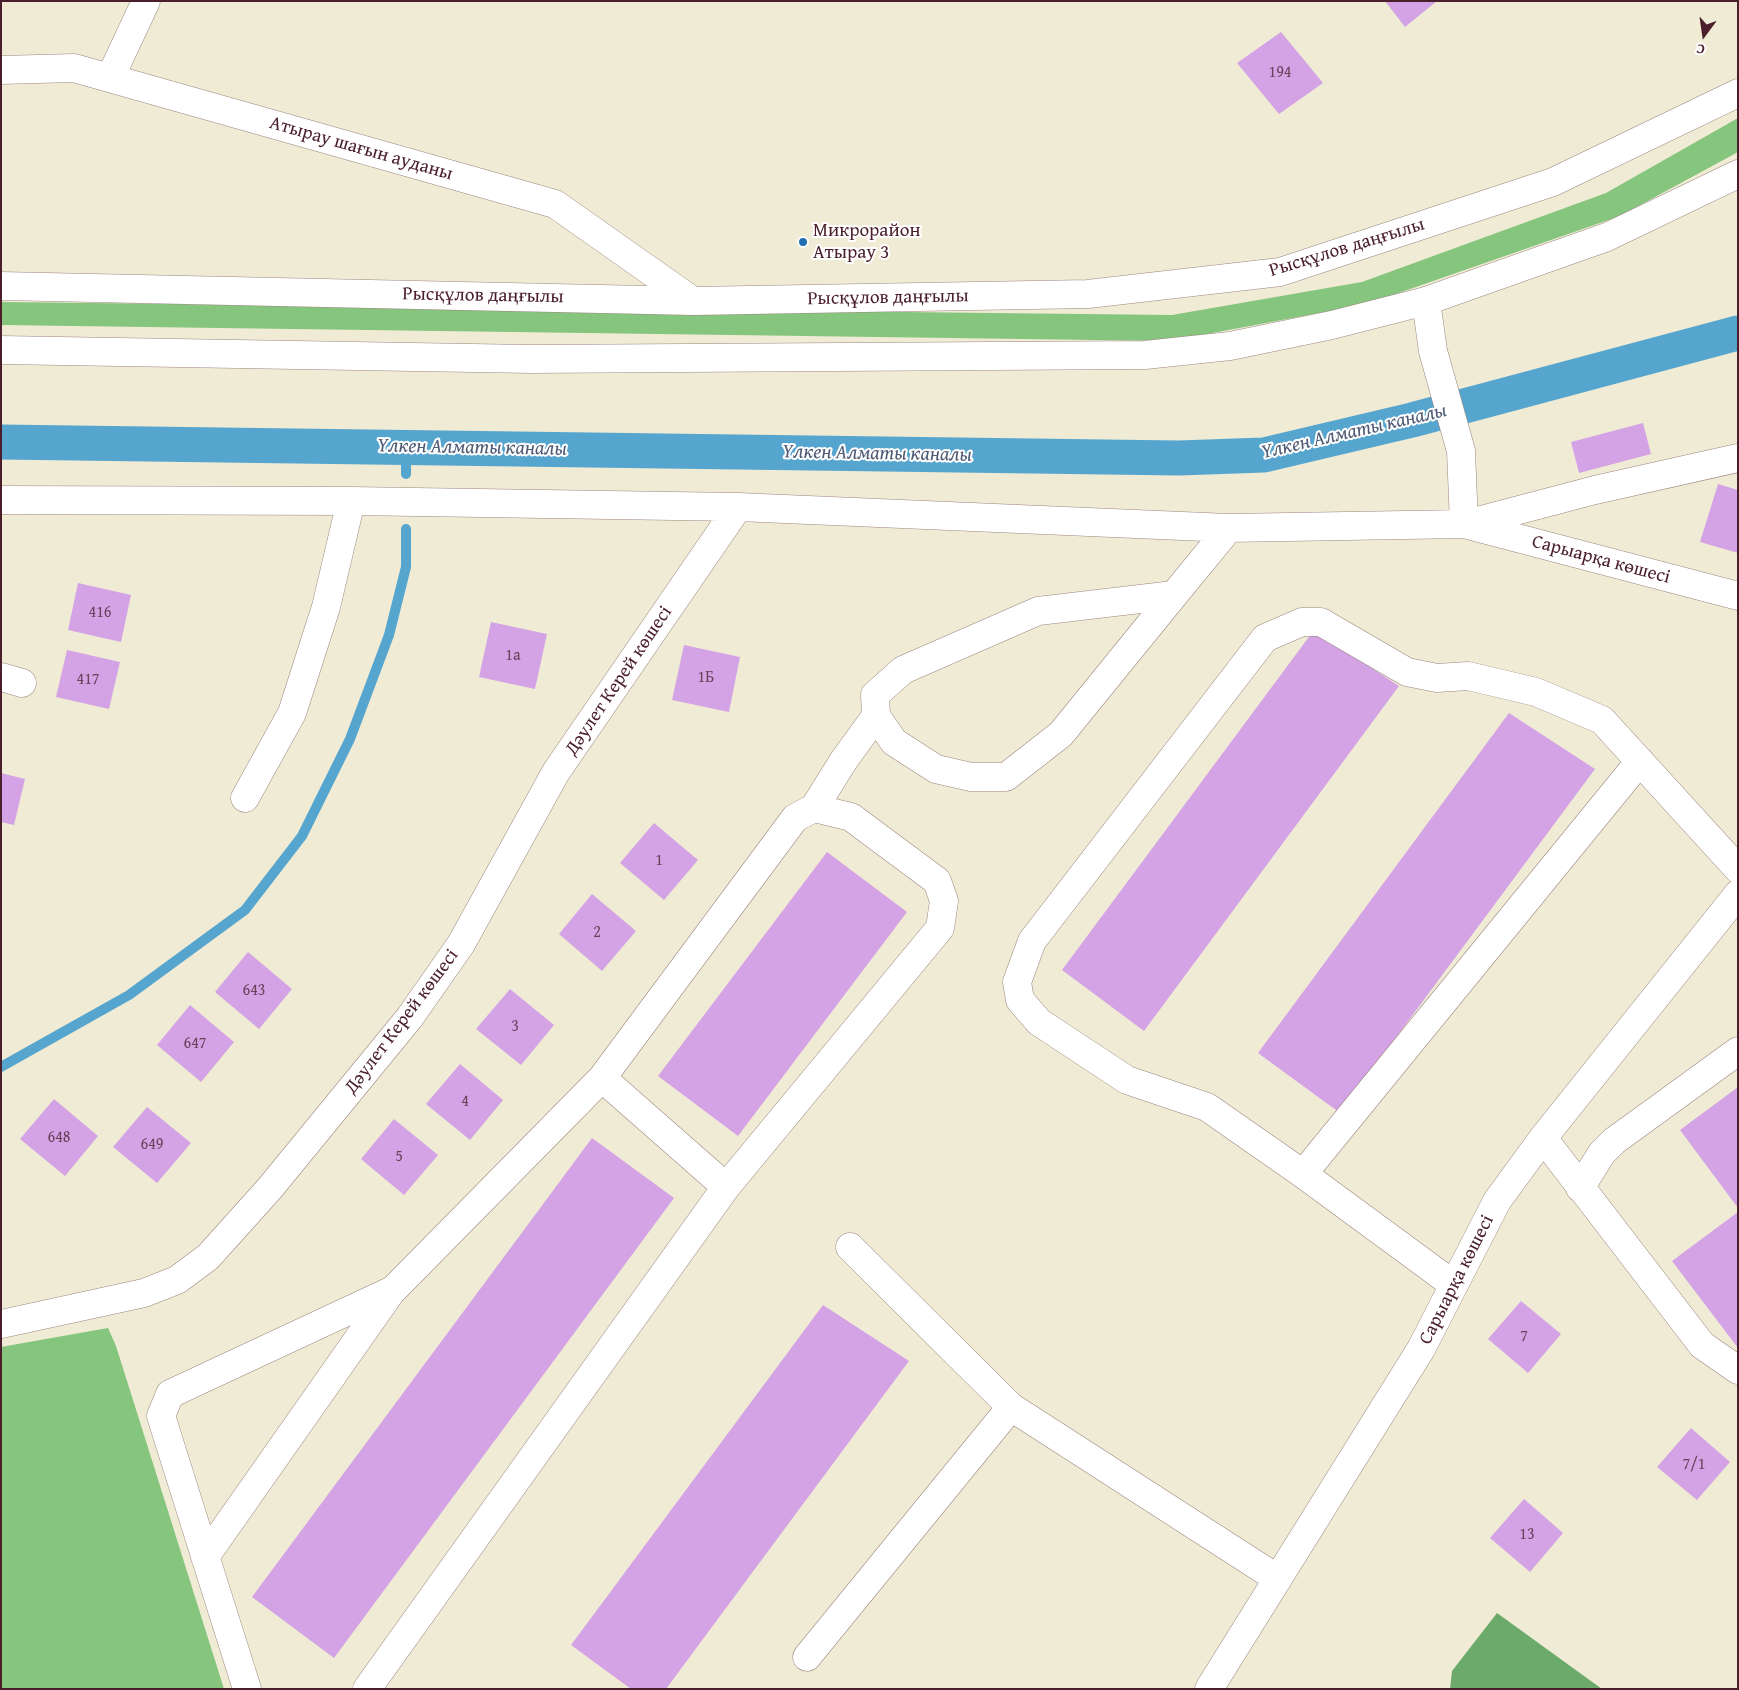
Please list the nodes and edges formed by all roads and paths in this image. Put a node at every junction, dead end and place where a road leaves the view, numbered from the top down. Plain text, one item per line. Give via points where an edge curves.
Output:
1 (146, 1) edge
2 (1, 70) edge
3 (110, 78) junction
4 (1738, 93) edge
5 (1738, 174) edge
6 (1, 286) edge
7 (694, 301) junction
8 (1426, 301) junction
9 (1, 350) edge
10 (1738, 458) edge
11 (1, 500) edge
12 (351, 501) junction
13 (738, 507) junction
14 (1464, 524) junction
15 (1229, 528) junction
16 (1174, 595) junction
17 (1738, 596) edge
18 (876, 716) junction
19 (1640, 761) junction
20 (245, 798) dead end
21 (814, 808) junction
22 (1738, 868) edge
23 (1738, 894) edge
24 (1738, 1051) edge
25 (602, 1078) junction
26 (1543, 1138) junction
27 (1303, 1174) junction
28 (726, 1187) junction
29 (1580, 1188) junction
30 (850, 1247) dead end
31 (1454, 1285) junction
32 (393, 1290) junction
33 (1, 1324) edge
34 (1738, 1370) edge
35 (1011, 1407) junction
36 (205, 1556) junction
37 (1278, 1580) junction
38 (807, 1656) dead end
39 (246, 1689) edge
40 (367, 1689) edge
41 (1209, 1689) edge

1 - 3 street
2 - 3 street, Атырау шағын ауданы via 74,68
3 - 7 street, Атырау шағын ауданы via 554,204
4 - 7 street, Рысқұлов даңғылы via 1553,182 1280,272 1088,294
5 - 8 street via 1607,237
6 - 7 street, Рысқұлов даңғылы
8 - 9 street via 1230,346 1145,356 532,359
8 - 14 street via 1433,351 1461,452
10 - 14 street
11 - 12 street
12 - 13 street
12 - 20 street via 326,607 292,713
13 - 15 street
13 - 33 street, Дәулет Керей көшесі via 556,772 461,944 410,1017 215,1250 177,1280 144,1293
14 - 15 street
14 - 17 street, Сарыарқа көшесі
15 - 16 street
16 - 18 street via 1038,611 903,670 875,695
16 - 18 street via 1061,734 1006,777 971,777 936,769 894,742
18 - 21 street
19 - 22 street
19 - 27 street
19 - 27 street via 1602,720 1536,692 1468,676 1437,678 1407,672 1321,622 1302,622 1265,638 1032,941 1016,982 1020,1000 1039,1022 1127,1080 1207,1107
21 - 25 street via 795,818
21 - 28 street via 851,817 937,881 944,902 940,928
23 - 26 street, Сарыарқа көшесі
24 - 29 street via 1614,1141
25 - 28 street
25 - 32 street
26 - 29 street
26 - 31 street, Сарыарқа көшесі via 1497,1201
27 - 31 street
28 - 40 street
29 - 34 street via 1702,1345
30 - 35 street
31 - 37 street, Сарыарқа көшесі via 1421,1349
32 - 36 street
32 - 36 street via 170,1394 161,1416
35 - 37 street
35 - 38 street
36 - 39 street
37 - 41 street, Сарыарқа көшесі

